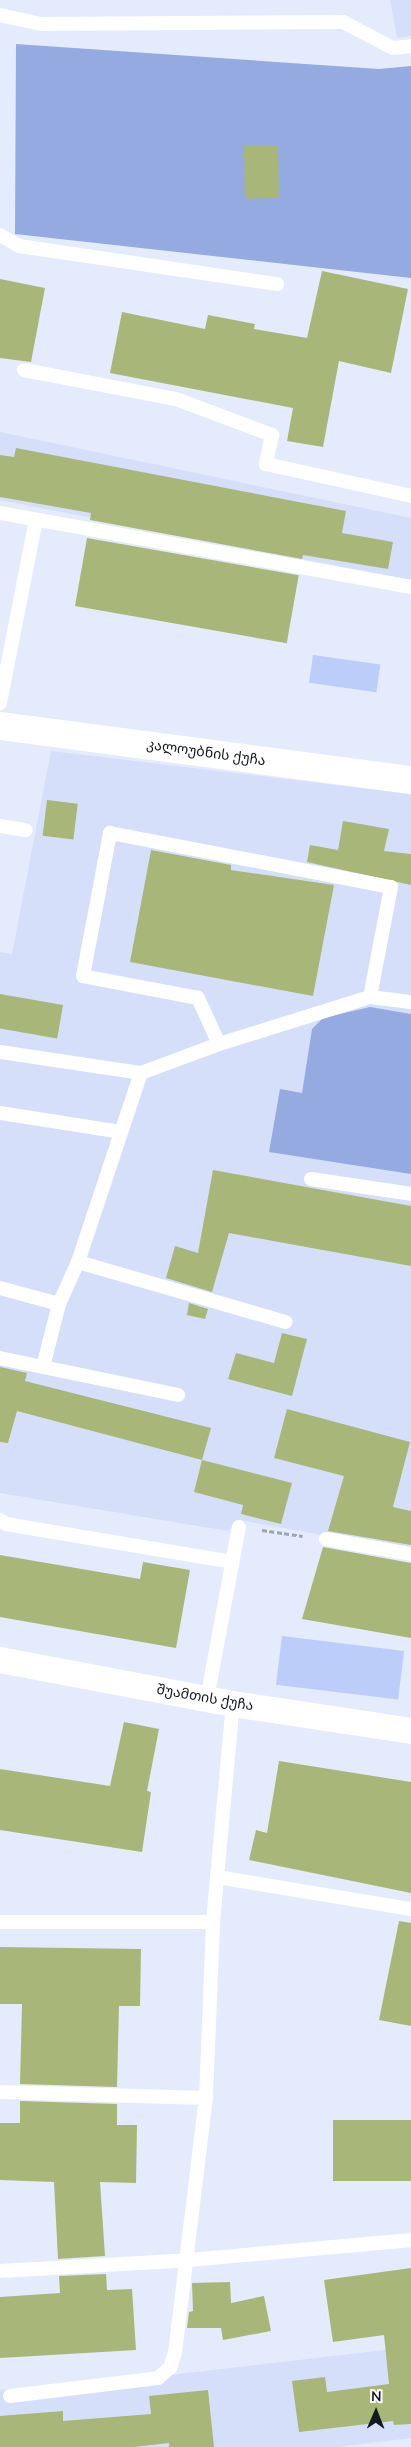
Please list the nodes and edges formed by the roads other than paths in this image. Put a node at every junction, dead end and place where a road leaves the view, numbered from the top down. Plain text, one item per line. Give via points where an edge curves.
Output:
1 (0, 15) edge
2 (411, 46) edge
3 (0, 236) edge
4 (277, 284) dead end
5 (24, 370) dead end
6 (411, 496) edge
7 (0, 512) edge
8 (36, 520) junction
9 (411, 587) edge
10 (0, 703) edge
11 (0, 726) edge
12 (411, 780) edge
13 (0, 826) edge
14 (26, 830) dead end
15 (370, 996) junction
16 (411, 1002) edge
17 (219, 1044) junction
18 (0, 1052) edge
19 (141, 1073) junction
20 (0, 1113) edge
21 (121, 1132) junction
22 (311, 1179) dead end
23 (411, 1194) edge
24 (78, 1262) junction
25 (0, 1288) edge
26 (59, 1304) junction
27 (286, 1322) dead end
28 (0, 1358) edge
29 (43, 1366) junction
30 (178, 1395) dead end
31 (0, 1520) edge
32 (239, 1527) road end
33 (326, 1539) road end
34 (411, 1554) edge
35 (232, 1562) junction
36 (0, 1660) edge
37 (207, 1699) junction
38 (233, 1704) junction
39 (411, 1731) edge
40 (217, 1877) junction
41 (411, 1909) edge
42 (0, 1922) edge
43 (213, 1922) junction
44 (0, 2092) edge
45 (206, 2098) junction
46 (411, 2240) edge
47 (188, 2260) junction
48 (0, 2271) edge
49 (10, 2396) dead end

1 - 2 lane via 41,24 343,22 394,48
3 - 4 lane via 19,246
5 - 6 lane via 176,399 272,435 266,464
7 - 8 lane
8 - 9 lane
8 - 10 lane
11 - 12 street, კალოუბნის ქუჩა
13 - 14 lane
15 - 16 lane
15 - 17 lane
15 - 17 lane via 391,887 110,833 83,976 198,998
17 - 19 lane
18 - 19 lane
19 - 21 lane
20 - 21 lane
21 - 24 lane
22 - 23 lane
24 - 26 lane
24 - 27 lane
25 - 26 lane
26 - 29 lane
28 - 29 lane
29 - 30 lane
31 - 35 lane via 6,1524
32 - 35 lane
33 - 34 lane
35 - 37 lane
36 - 37 street, შუამთის ქუჩა
37 - 38 street, შუამთის ქუჩა
38 - 39 street, შუამთის ქუჩა
38 - 40 lane
40 - 41 lane
40 - 43 lane
42 - 43 lane
43 - 45 lane
44 - 45 lane
45 - 47 lane
46 - 47 lane
47 - 48 lane
47 - 49 lane via 175,2353 170,2368 158,2378

